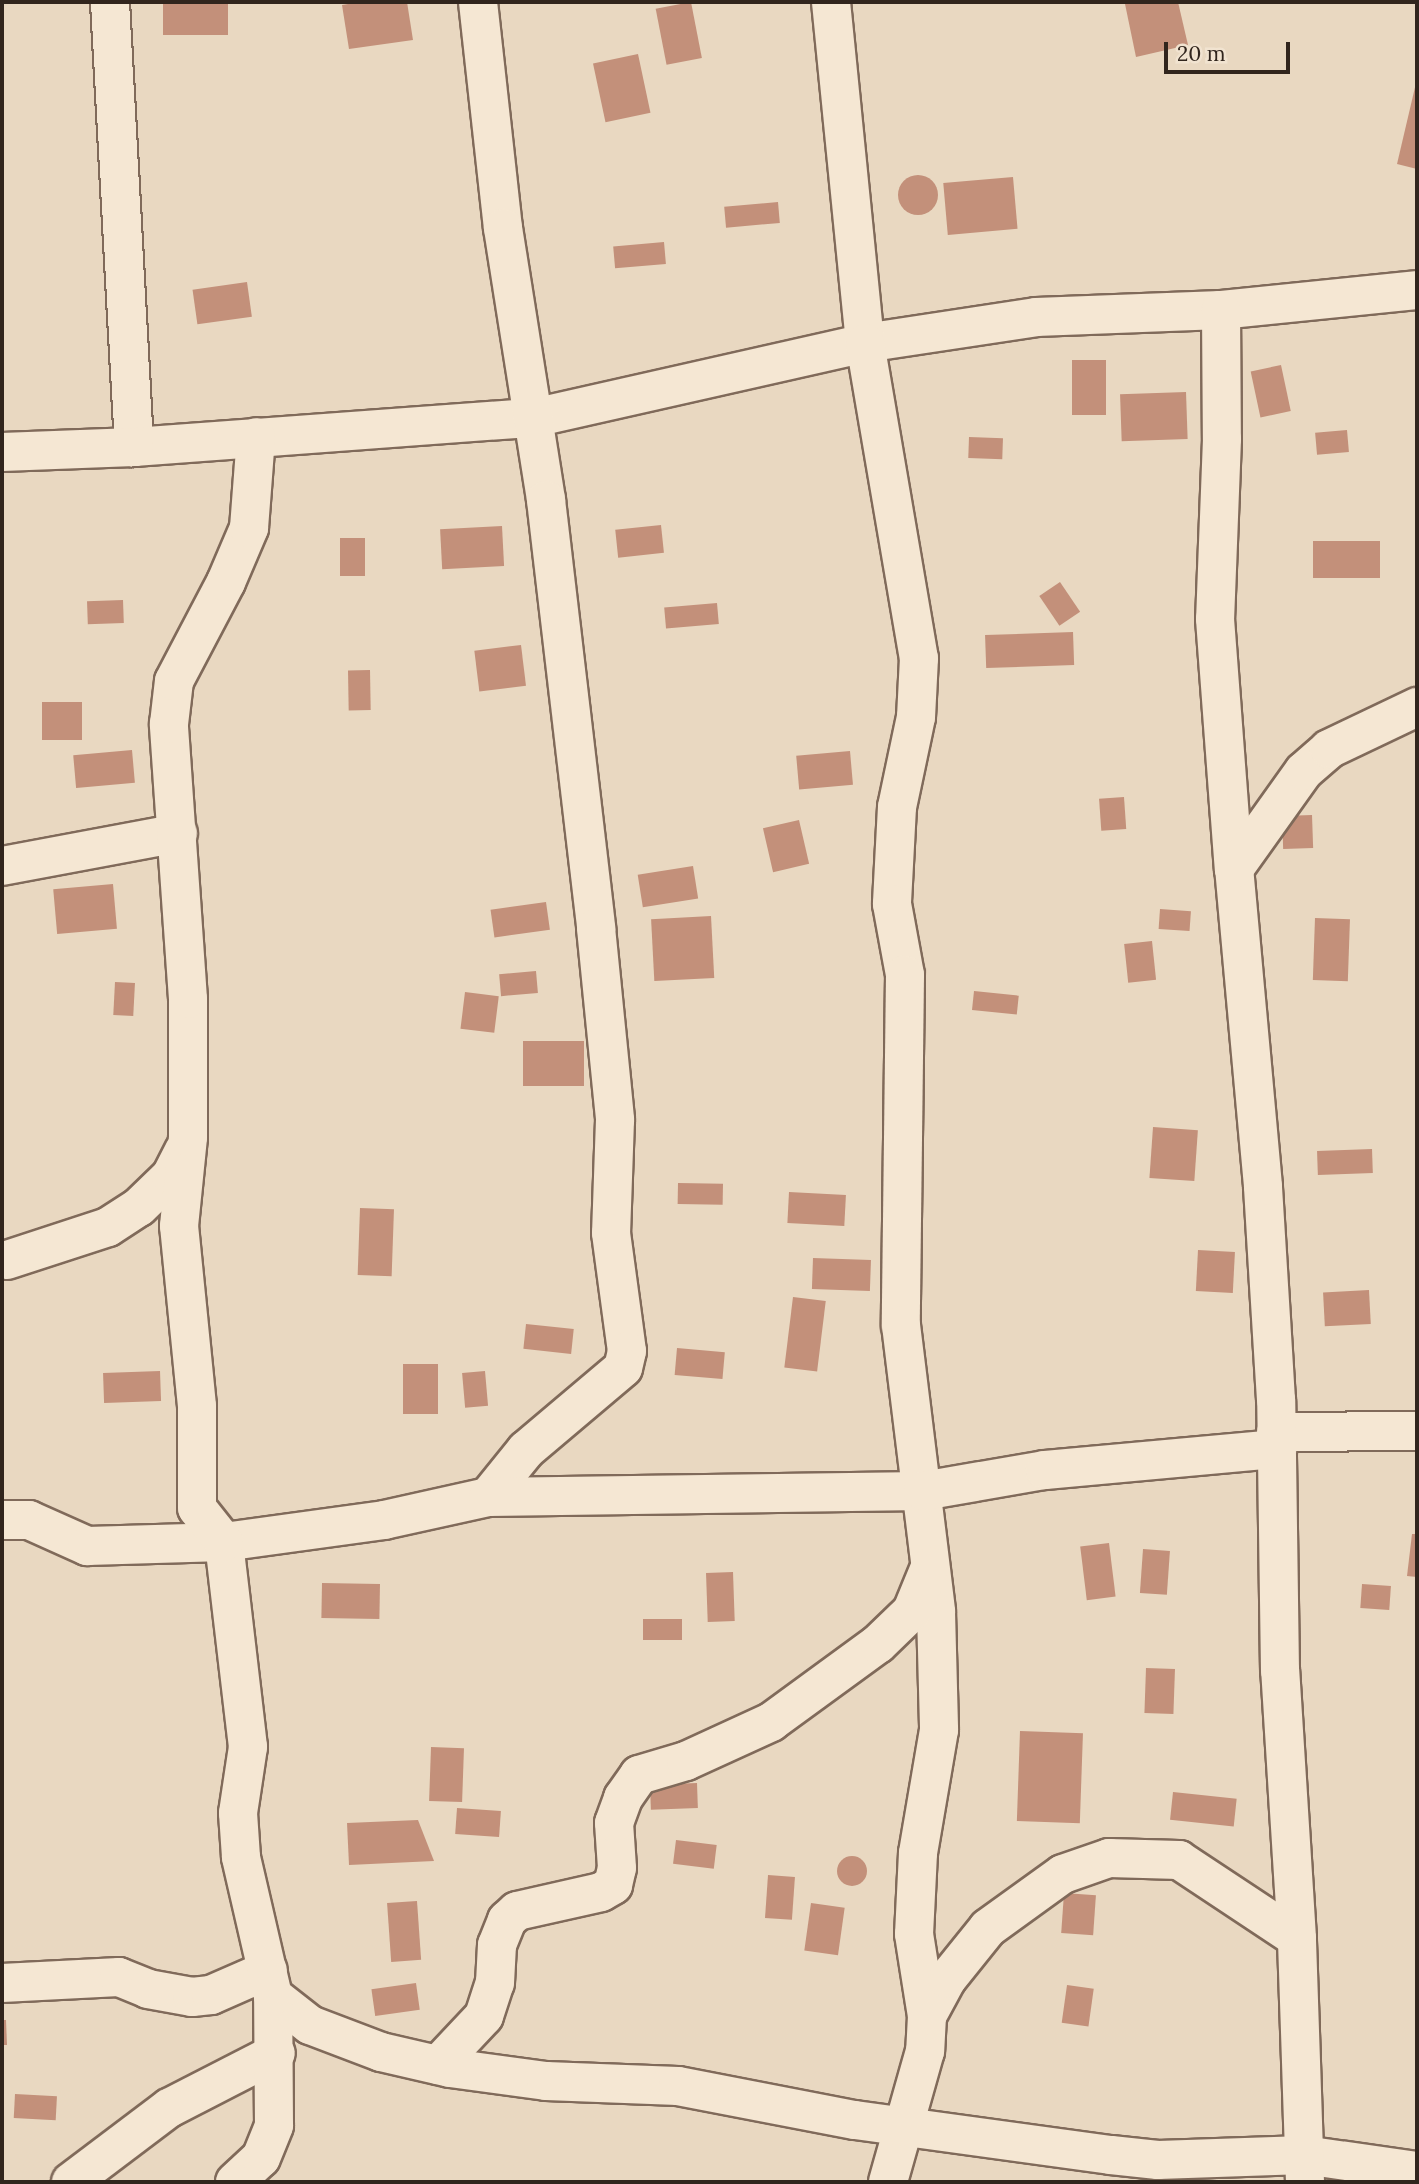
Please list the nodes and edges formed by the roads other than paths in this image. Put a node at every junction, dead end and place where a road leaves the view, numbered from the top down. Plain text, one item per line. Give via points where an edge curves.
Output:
1 (110, 2) edge
2 (478, 2) edge
3 (831, 2) edge
4 (1417, 290) edge
5 (1221, 310) junction
6 (865, 343) junction
7 (533, 418) junction
8 (256, 437) junction
9 (134, 447) junction
10 (2, 452) edge
11 (1417, 707) edge
12 (178, 833) junction
13 (2, 866) edge
14 (1234, 869) junction
15 (187, 1142) junction
16 (7, 1260) dead end
17 (1417, 1431) edge
18 (1277, 1441) junction
19 (923, 1491) junction
20 (488, 1497) junction
21 (2, 1520) edge
22 (224, 1542) junction
23 (931, 1565) junction
24 (1297, 1938) junction
25 (2, 1983) edge
26 (271, 1983) junction
27 (927, 2015) junction
28 (276, 2053) junction
29 (438, 2065) junction
30 (919, 2126) junction
31 (1305, 2169) edge
32 (1417, 2171) edge
33 (71, 2182) edge
34 (235, 2182) edge
35 (888, 2182) edge

1 - 9 street
2 - 7 street via 503,228
3 - 6 street
4 - 5 street
5 - 6 street via 1036,317
5 - 14 street via 1215,620
6 - 7 street
6 - 19 street via 919,658 916,717 897,807 892,904 905,975 901,1325
7 - 8 street
7 - 20 street via 596,928 615,1119 611,1233 627,1351 623,1368 526,1450
8 - 9 street
8 - 12 street via 249,528 174,681 169,724
9 - 10 street
11 - 14 street via 1329,749 1304,771
12 - 13 street
12 - 15 street via 188,999
14 - 18 street via 1263,1186
15 - 16 street via 172,1176 128,1214 108,1227
15 - 22 street via 179,1226 197,1406 197,1508
17 - 18 street
18 - 19 street via 1045,1470
18 - 24 street via 1280,1671
19 - 20 street
19 - 23 street
20 - 22 street via 384,1520
21 - 22 street via 29,1520 87,1546
22 - 26 street via 248,1747 238,1813 241,1857
23 - 27 street via 939,1730 918,1853 914,1934
23 - 29 street via 912,1611 878,1644 771,1722 686,1760 639,1775 623,1798 614,1824 617,1868 613,1885 601,1892 517,1911 508,1920 498,1945 495,1983 484,2016
24 - 27 street via 1179,1860 1109,1858 1063,1874 988,1928 947,1979
24 - 31 street
25 - 26 street via 119,1977 148,1989 192,1997
26 - 28 street
26 - 29 street via 310,2025 381,2052
27 - 30 street via 925,2051 913,2084
28 - 33 street via 169,2108
28 - 34 street via 274,2125 261,2158
29 - 30 street via 546,2081 678,2086 855,2120
30 - 31 street via 1158,2160
30 - 35 street
31 - 32 street

